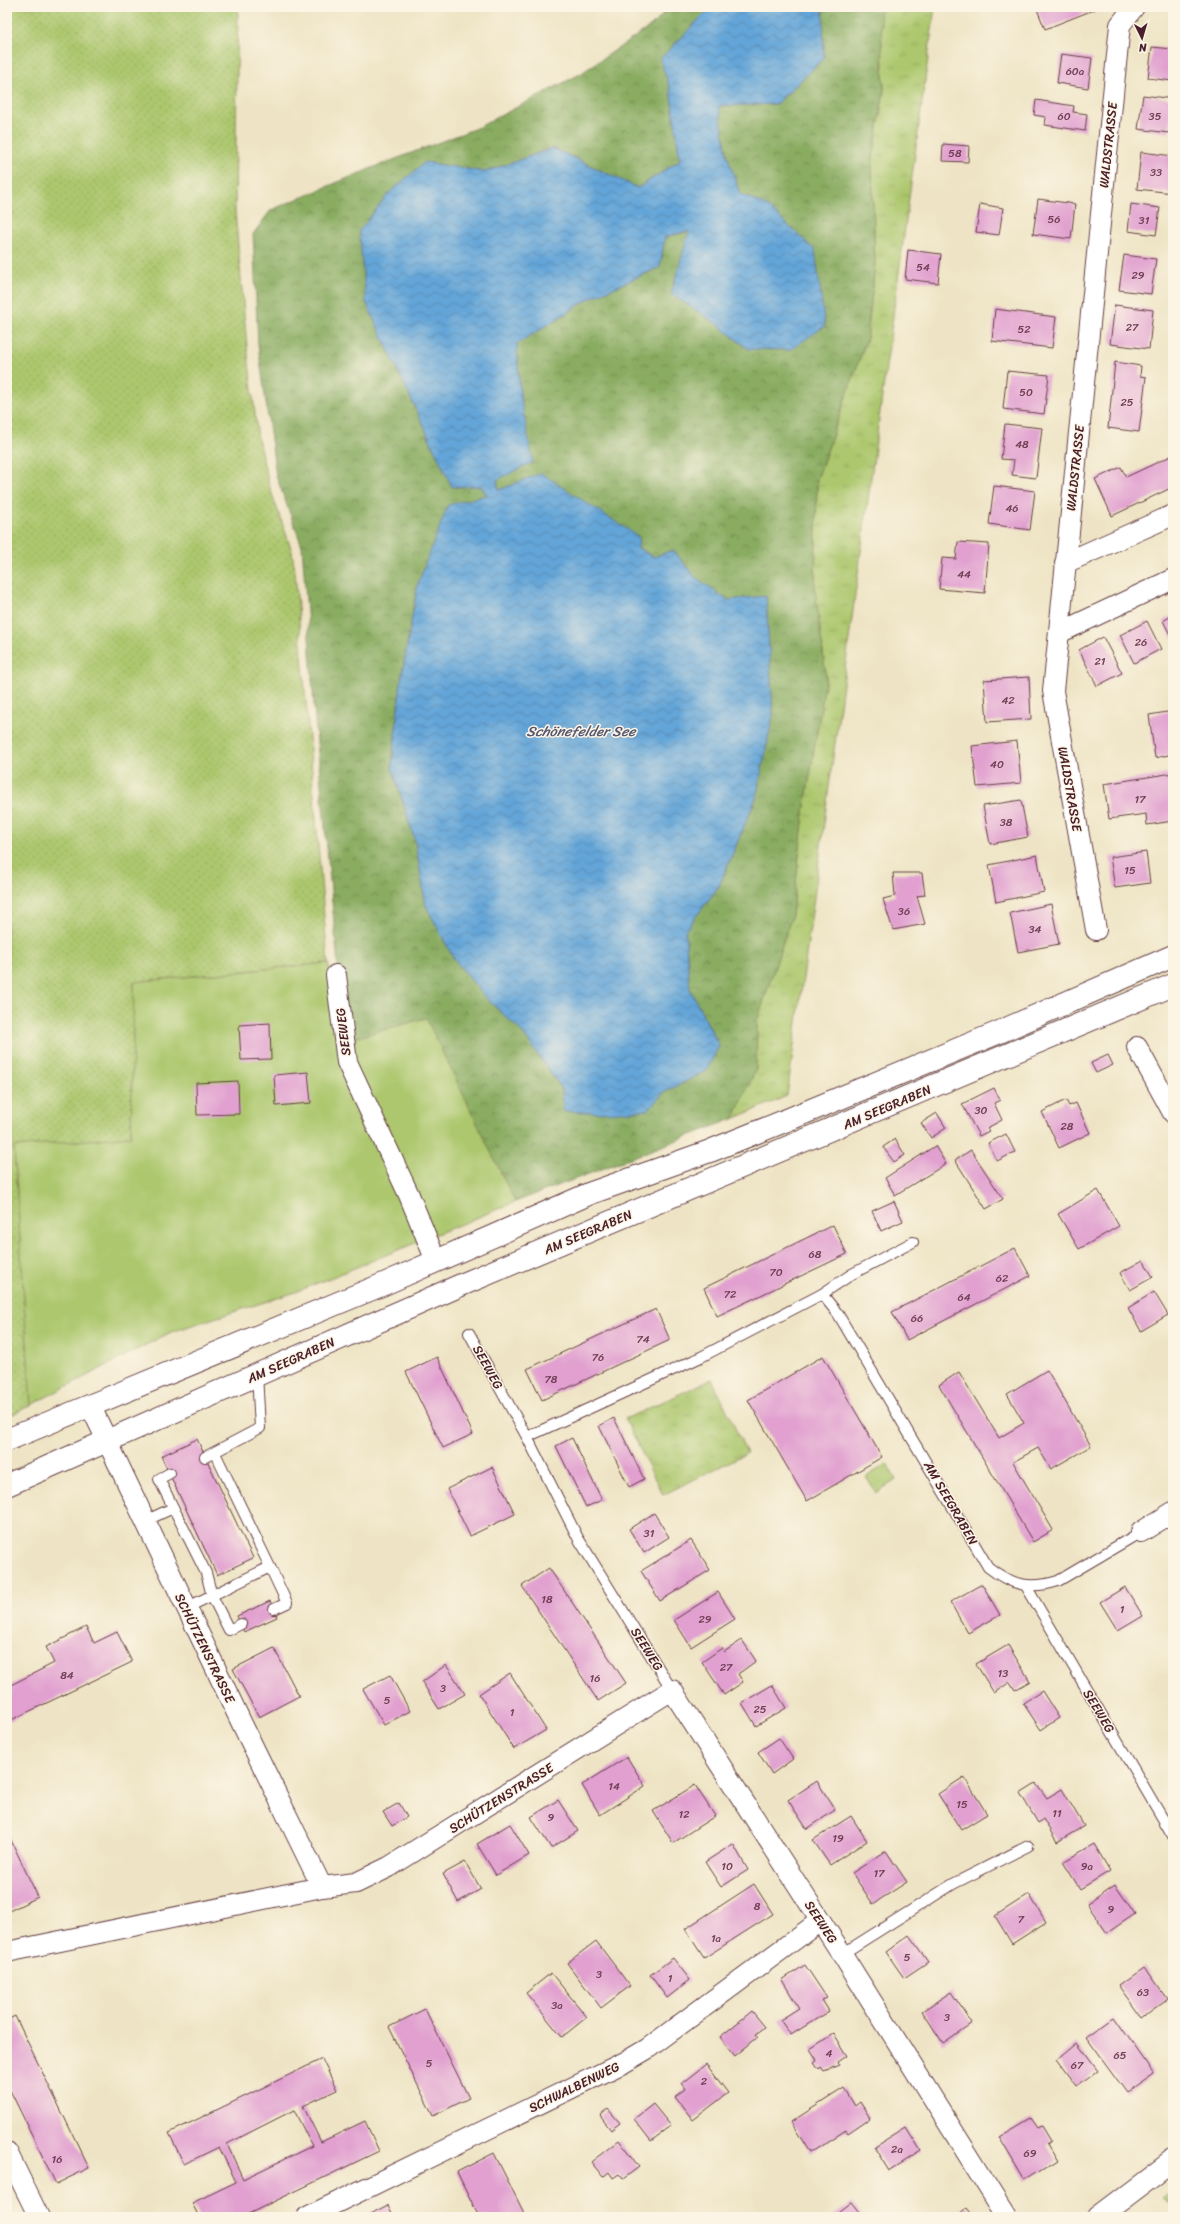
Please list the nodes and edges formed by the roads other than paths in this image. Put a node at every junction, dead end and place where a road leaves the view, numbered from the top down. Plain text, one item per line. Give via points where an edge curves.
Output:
1 (1134, 7) edge
2 (1173, 515) edge
3 (1065, 563) junction
4 (1173, 580) edge
5 (1061, 632) junction
6 (1096, 930) dead end
7 (1173, 956) edge
8 (336, 975) dead end
9 (1173, 985) edge
10 (1137, 1047) dead end
11 (1173, 1113) edge
12 (913, 1242) dead end
13 (436, 1262) junction
14 (822, 1294) junction
15 (469, 1333) dead end
16 (257, 1374) junction
17 (91, 1407) junction
18 (527, 1437) junction
19 (7, 1440) edge
20 (106, 1440) junction
21 (215, 1453) junction
22 (206, 1457) dead end
23 (170, 1474) dead end
24 (7, 1485) edge
25 (173, 1508) junction
26 (1173, 1512) edge
27 (145, 1521) junction
28 (1141, 1532) joint
29 (270, 1567) junction
30 (1026, 1586) junction
31 (212, 1596) junction
32 (186, 1608) junction
33 (274, 1609) dead end
34 (241, 1624) dead end
35 (672, 1690) junction
36 (1173, 1836) edge
37 (1028, 1846) dead end
38 (322, 1887) junction
39 (820, 1921) junction
40 (7, 1952) edge
41 (842, 1954) junction
42 (7, 2152) edge
43 (1173, 2161) edge
44 (39, 2217) edge
45 (307, 2217) edge
46 (1008, 2217) edge
47 (1100, 2217) edge

1 - 3 street, WALDSTRASSE via 1120,25
2 - 3 street
3 - 5 street, WALDSTRASSE
4 - 5 street
5 - 6 street, WALDSTRASSE via 1053,691
7 - 13 main road, AM SEEGRABEN via 831,1102 710,1151 591,1193
8 - 13 street, SEEWEG via 347,1062 409,1195
9 - 16 main road, AM SEEGRABEN via 461,1285
10 - 11 street
12 - 14 lane via 852,1274
13 - 17 main road, AM SEEGRABEN
14 - 18 lane via 701,1357
14 - 30 lane, AM SEEGRABEN via 842,1320 988,1567 1000,1576
15 - 18 lane, SEEWEG
16 - 20 main road, AM SEEGRABEN
16 - 21 lane via 260,1428
17 - 19 main road, AM SEEGRABEN
17 - 20 street, SCHÜTZENSTRASSE
18 - 35 lane, SEEWEG via 578,1538
20 - 24 main road, AM SEEGRABEN
20 - 27 street, SCHÜTZENSTRASSE
21 - 22 lane
21 - 29 lane
23 - 25 lane via 159,1479
25 - 27 lane
25 - 31 lane via 206,1573
26 - 28 street
27 - 32 street, SCHÜTZENSTRASSE
28 - 30 lane, AM SEEGRABEN via 1058,1581 1043,1586
29 - 31 lane
29 - 33 lane via 287,1603
30 - 36 lane, SEEWEG
31 - 32 lane
31 - 34 lane via 229,1630
32 - 38 street, SCHÜTZENSTRASSE
35 - 38 street, SCHÜTZENSTRASSE via 389,1867 356,1883
35 - 39 street, SEEWEG
37 - 41 lane, SEEWEG via 953,1884
38 - 40 street, SCHÜTZENSTRASSE
39 - 41 street, SEEWEG
39 - 45 street, SCHWALBENWEG via 648,2049
41 - 46 street, SEEWEG
42 - 44 street
43 - 47 main road

